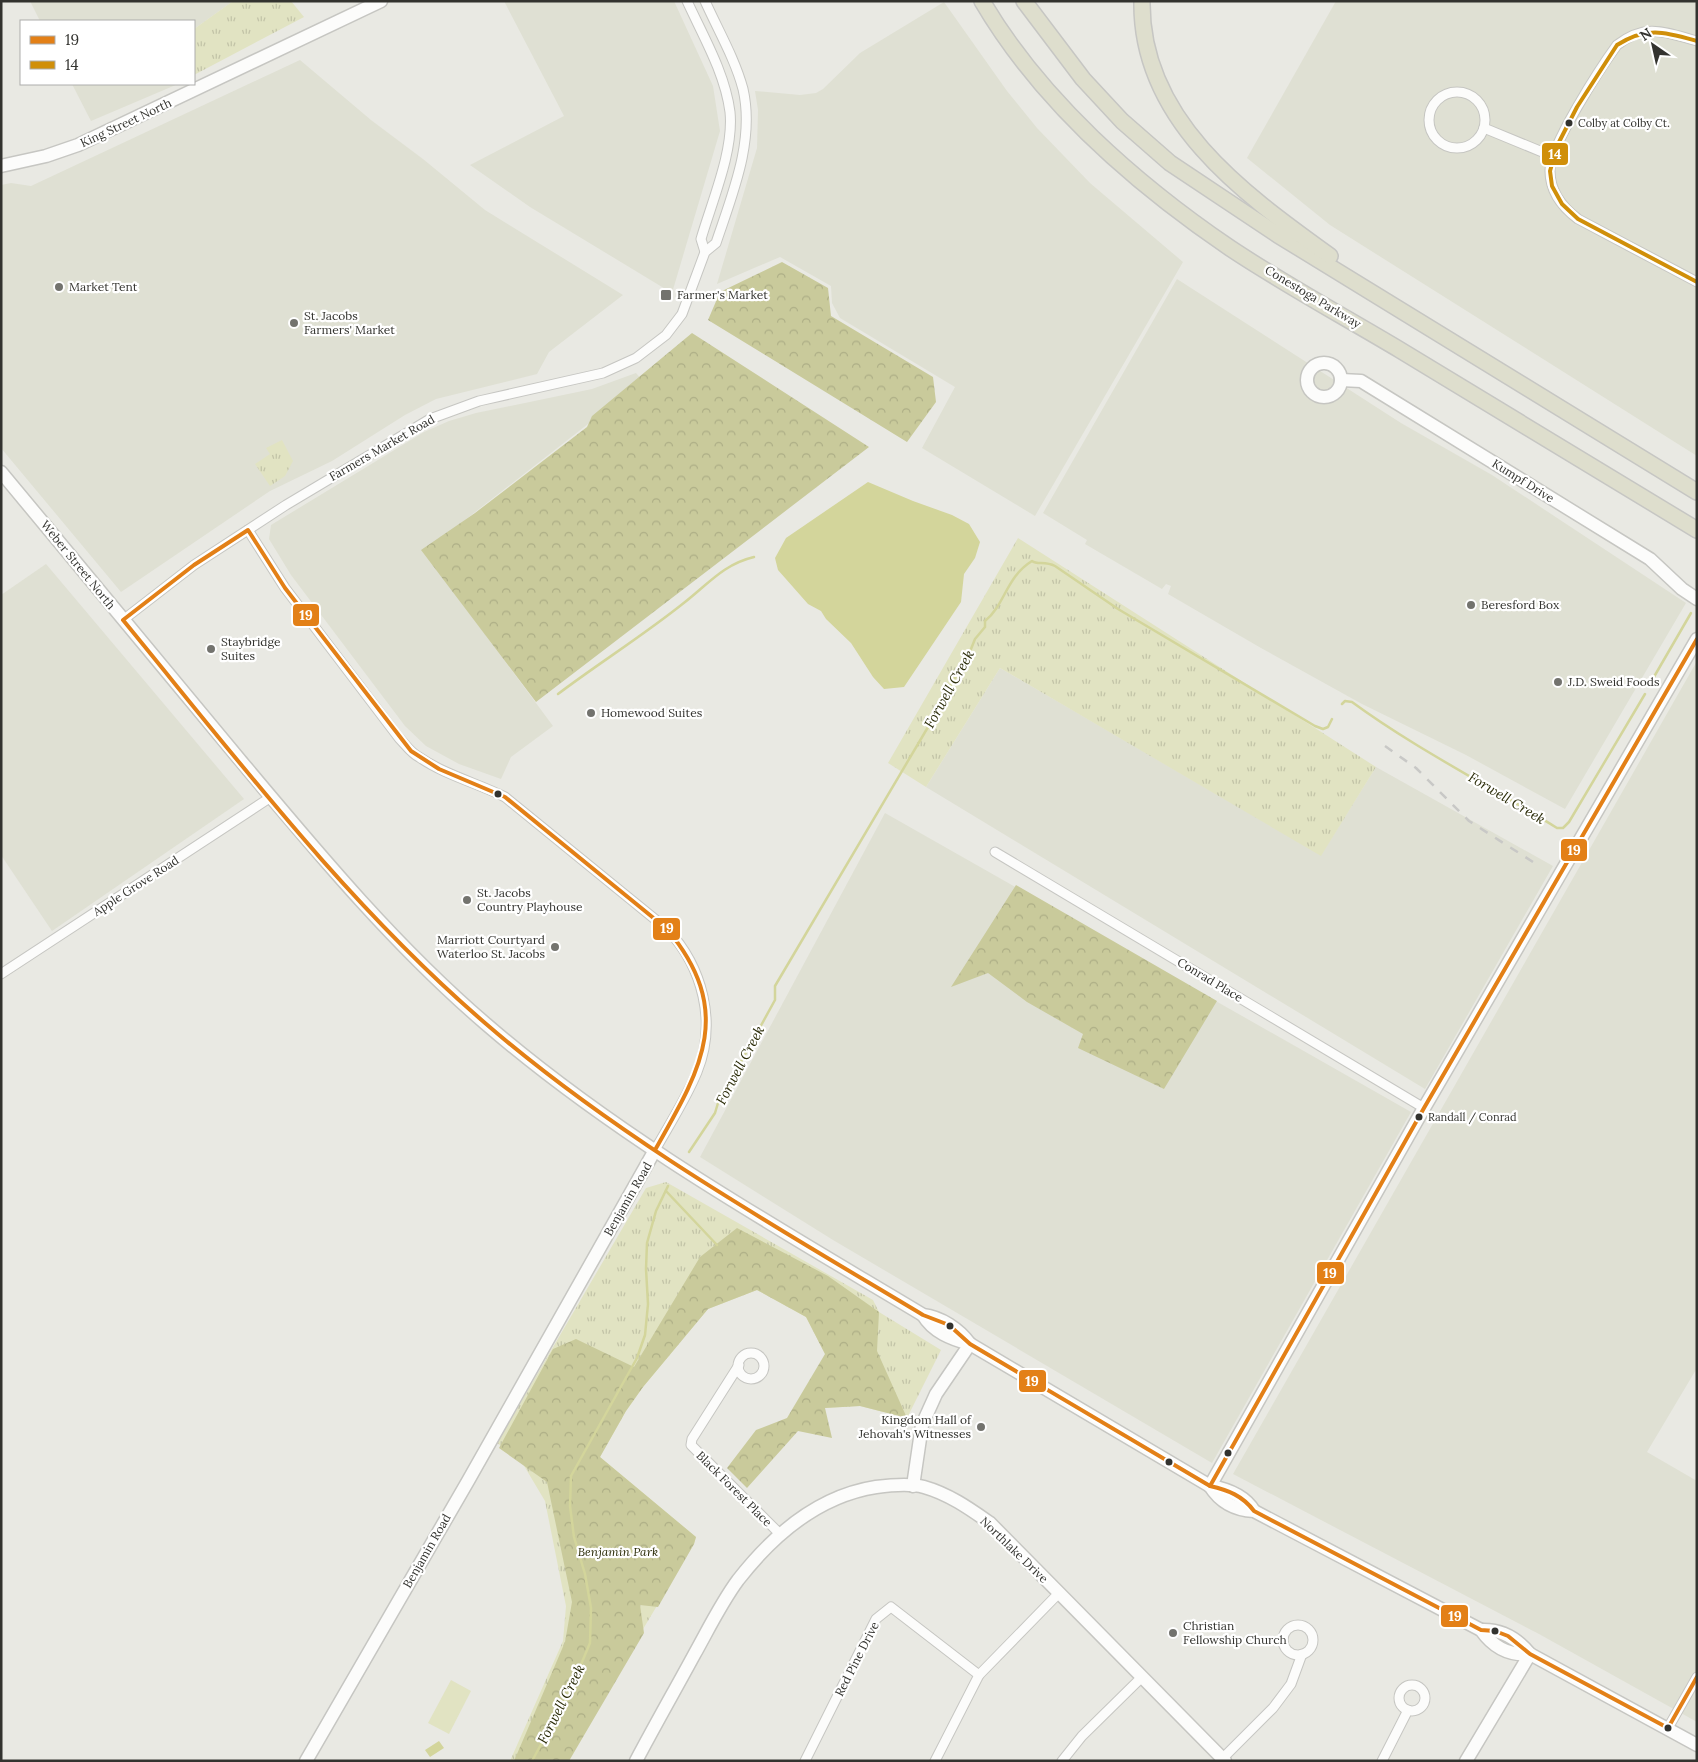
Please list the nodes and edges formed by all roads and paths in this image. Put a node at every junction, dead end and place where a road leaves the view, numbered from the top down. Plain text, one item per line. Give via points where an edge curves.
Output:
1 (381, 1) edge
2 (687, 1) edge
3 (705, 1) edge
4 (982, 1) edge
5 (1024, 1) edge
6 (1142, 1) edge
7 (1697, 41) edge
8 (1484, 128) junction
9 (1552, 156) junction
10 (1, 166) edge
11 (705, 252) junction
12 (1697, 282) edge
13 (1393, 305) junction
14 (1341, 380) dead end
15 (1, 472) edge
16 (1697, 492) edge
17 (248, 530) junction
18 (1697, 530) edge
19 (1697, 599) edge
20 (123, 620) junction
21 (1697, 639) edge
22 (271, 797) junction
23 (995, 852) dead end
24 (1, 974) edge
25 (1424, 1108) junction
26 (655, 1150) junction
27 (970, 1344) junction
28 (739, 1365) dead end
29 (914, 1486) junction
30 (1210, 1486) junction
31 (781, 1535) junction
32 (1059, 1593) junction
33 (1302, 1654) dead end
34 (1530, 1654) junction
35 (979, 1675) junction
36 (1697, 1677) edge
37 (1142, 1678) junction
38 (1408, 1710) dead end
39 (1668, 1728) junction
40 (1697, 1745) edge
41 (1222, 1760) edge
42 (306, 1761) edge
43 (636, 1761) edge
44 (805, 1761) edge
45 (935, 1761) edge
46 (1062, 1761) edge
47 (1382, 1761) edge
48 (1466, 1761) edge

1 - 10 street, King Street North via 78,145
2 - 11 street, Farmers Market Road via 717,66 730,112 728,144 701,238
3 - 11 street, Farmers Market Road via 737,72 746,113 741,160 716,243
4 - 18 highway, Conestoga Parkway via 1027,68 1082,127 1152,190 1230,248
5 - 13 highway via 1083,79 1122,121 1170,163 1278,235
6 - 13 highway via 1150,56 1168,104 1200,149 1233,181 1378,290
7 - 9 street via 1656,30 1630,35 1617,45
8 - 8 street via 1482,108 1468,94 1447,94 1436,100 1430,112 1430,131 1439,143 1448,148 1469,146
8 - 9 street
9 - 12 street via 1551,184 1566,210
11 - 17 street, Farmers Market Road via 682,314 666,335 636,358 603,374 479,401 430,418
13 - 16 highway
14 - 19 street, Kumpf Drive via 1361,381 1409,410 1650,559
15 - 20 street, Weber Street North
17 - 20 street, Farmers Market Road via 194,564
17 - 26 street, Benjamin Road via 300,608 417,757 505,798 667,929 684,949 701,986 706,1033 697,1072
20 - 22 street, Weber Street North
21 - 25 street
22 - 24 street, Apple Grove Road
22 - 26 street, Weber Street North via 337,876 419,961 485,1023 549,1075
23 - 25 street, Conrad Place
25 - 30 street
26 - 27 street, Weber Street North via 923,1315 936,1317
26 - 42 street, Benjamin Road
27 - 29 street via 936,1394 922,1425
27 - 30 street, Weber Street North
28 - 31 street, Black Forest Place via 691,1445
29 - 31 street, Northlake Drive via 886,1485 840,1495 810,1511
29 - 32 street, Northlake Drive via 964,1504 984,1519
30 - 34 street, Weber Street North via 1224,1501 1238,1509 1254,1511 1481,1630 1506,1634
31 - 43 street, Northlake Drive via 726,1598
32 - 35 street
32 - 37 street, Northlake Drive
33 - 41 street via 1291,1684 1273,1708
34 - 39 street, Weber Street North
34 - 48 street
35 - 44 street, Red Pine Drive via 891,1607 876,1619
35 - 45 street
36 - 39 street
37 - 41 street, Northlake Drive
37 - 46 street via 1082,1736
38 - 47 street
39 - 40 street, Weber Street North

